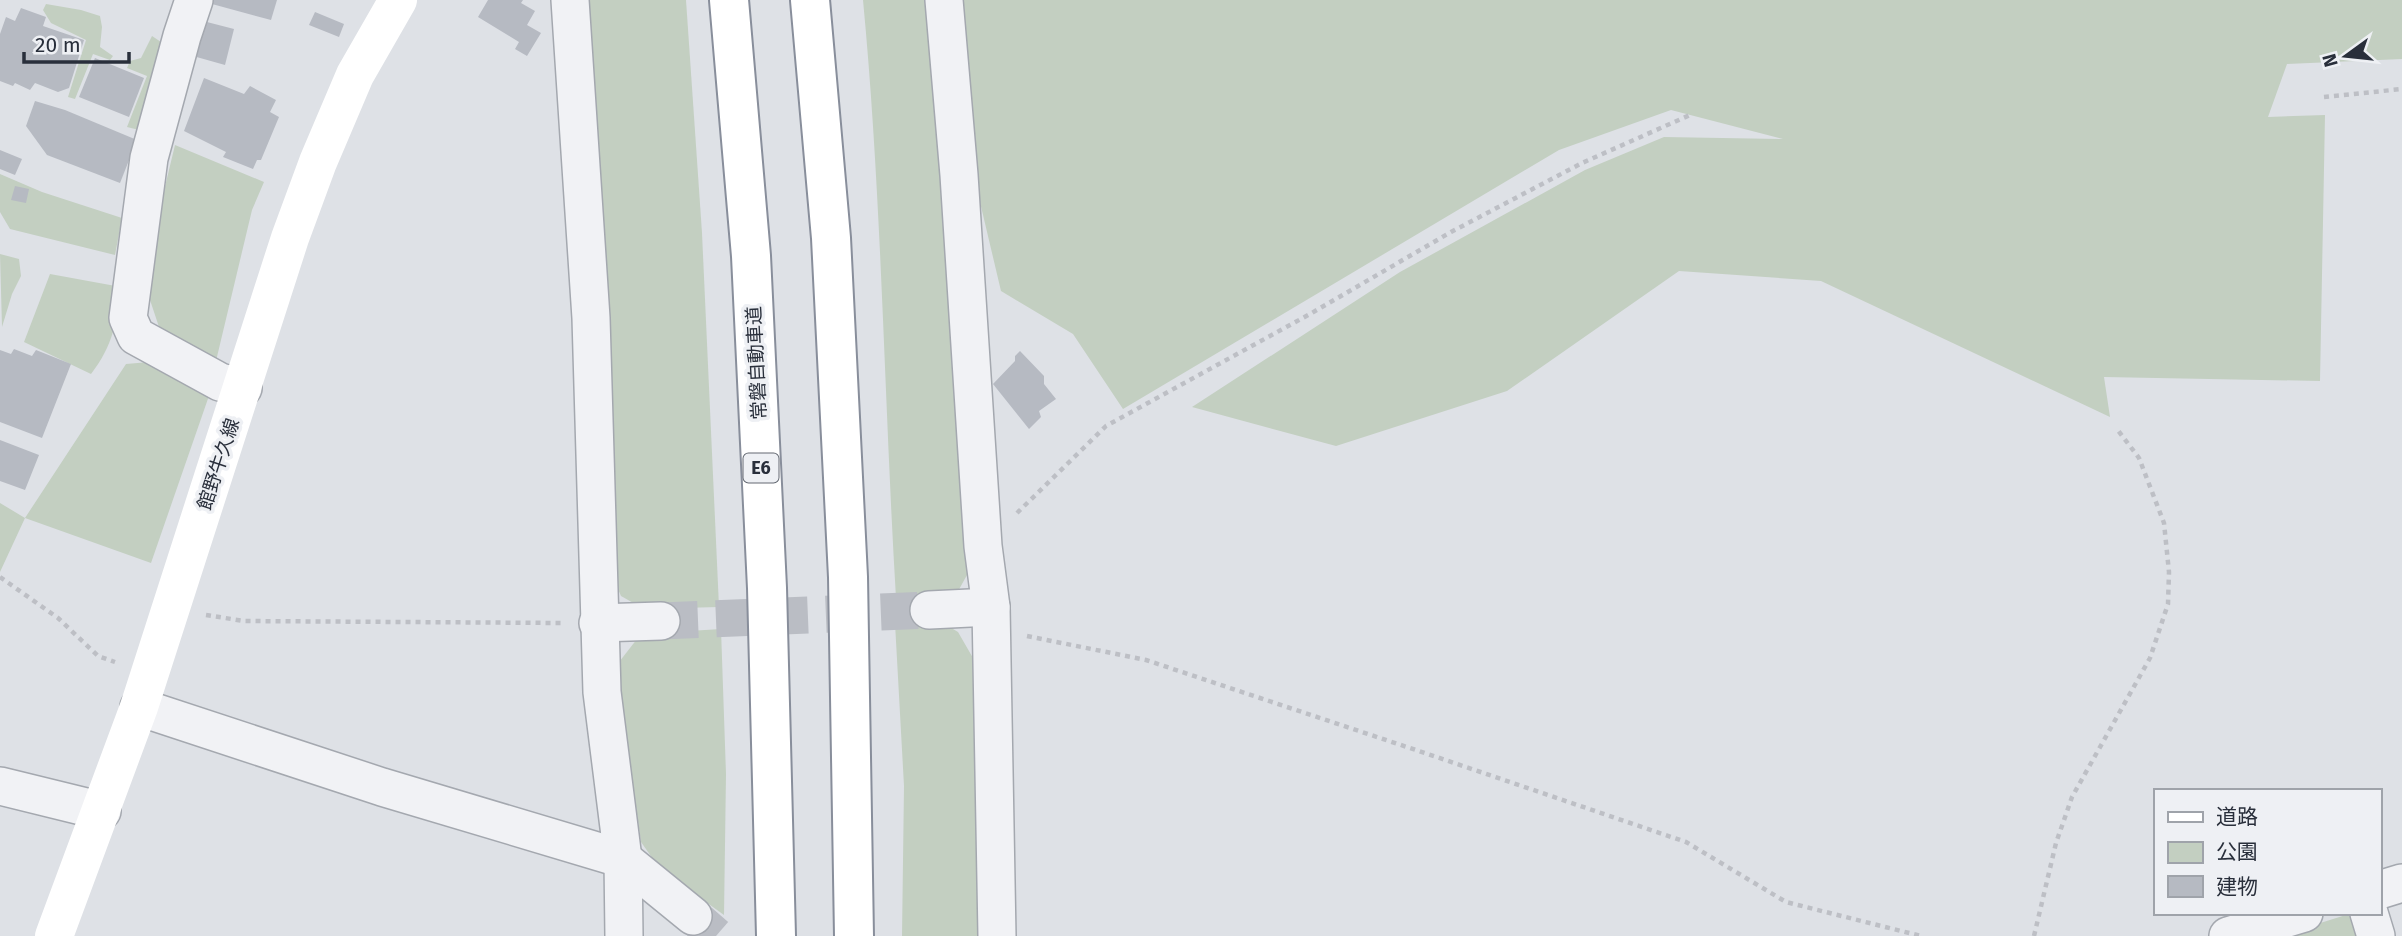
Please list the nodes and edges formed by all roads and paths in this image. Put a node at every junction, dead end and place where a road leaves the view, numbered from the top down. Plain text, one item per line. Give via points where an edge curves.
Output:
1 (194, 0) edge
2 (398, 0) edge
3 (570, 0) edge
4 (729, 0) edge
5 (810, 0) edge
6 (944, 0) edge
7 (2402, 89) edge
8 (2324, 97) dead end
9 (1690, 115) dead end
10 (243, 388) junction
11 (2117, 429) dead end
12 (983, 547) junction
13 (0, 577) edge
14 (172, 606) junction
15 (929, 610) tunnel mouth
16 (991, 617) junction
17 (660, 621) tunnel mouth
18 (598, 623) junction
19 (144, 690) junction
20 (0, 786) edge
21 (102, 811) junction
22 (623, 859) junction
23 (2402, 883) edge
24 (2381, 907) edge
25 (2297, 915) edge
26 (693, 916) tunnel mouth
27 (54, 936) edge
28 (624, 936) edge
29 (776, 936) edge
30 (854, 936) edge
31 (998, 936) edge
32 (1921, 936) edge
33 (2034, 936) edge
34 (2228, 936) edge

1 - 10 street via 149,158 128,318 136,336 220,383
2 - 10 main road, 館野牛久線 via 355,75 318,162 289,238
3 - 18 street via 592,318
4 - 29 main road, 常磐自動車道 / E6 via 752,270 767,588
5 - 30 main road via 831,238 848,577
6 - 12 street
7 - 8 path
9 - 12 path via 1582,163 1451,232 1106,426
10 - 14 main road, 館野牛久線
11 - 33 path via 2139,458 2164,523 2168,604 2150,659 2072,797
12 - 16 street
13 - 19 path via 58,618
14 - 18 path via 244,621
14 - 19 main road, 館野牛久線
15 - 16 street
16 - 31 street
16 - 32 path via 1146,660 1686,842 1786,902
17 - 18 street
18 - 22 street
19 - 21 main road, 館野牛久線
19 - 22 street via 382,787
20 - 21 street
21 - 27 main road, 館野牛久線
22 - 26 street
22 - 28 street
23 - 24 street
25 - 34 street

